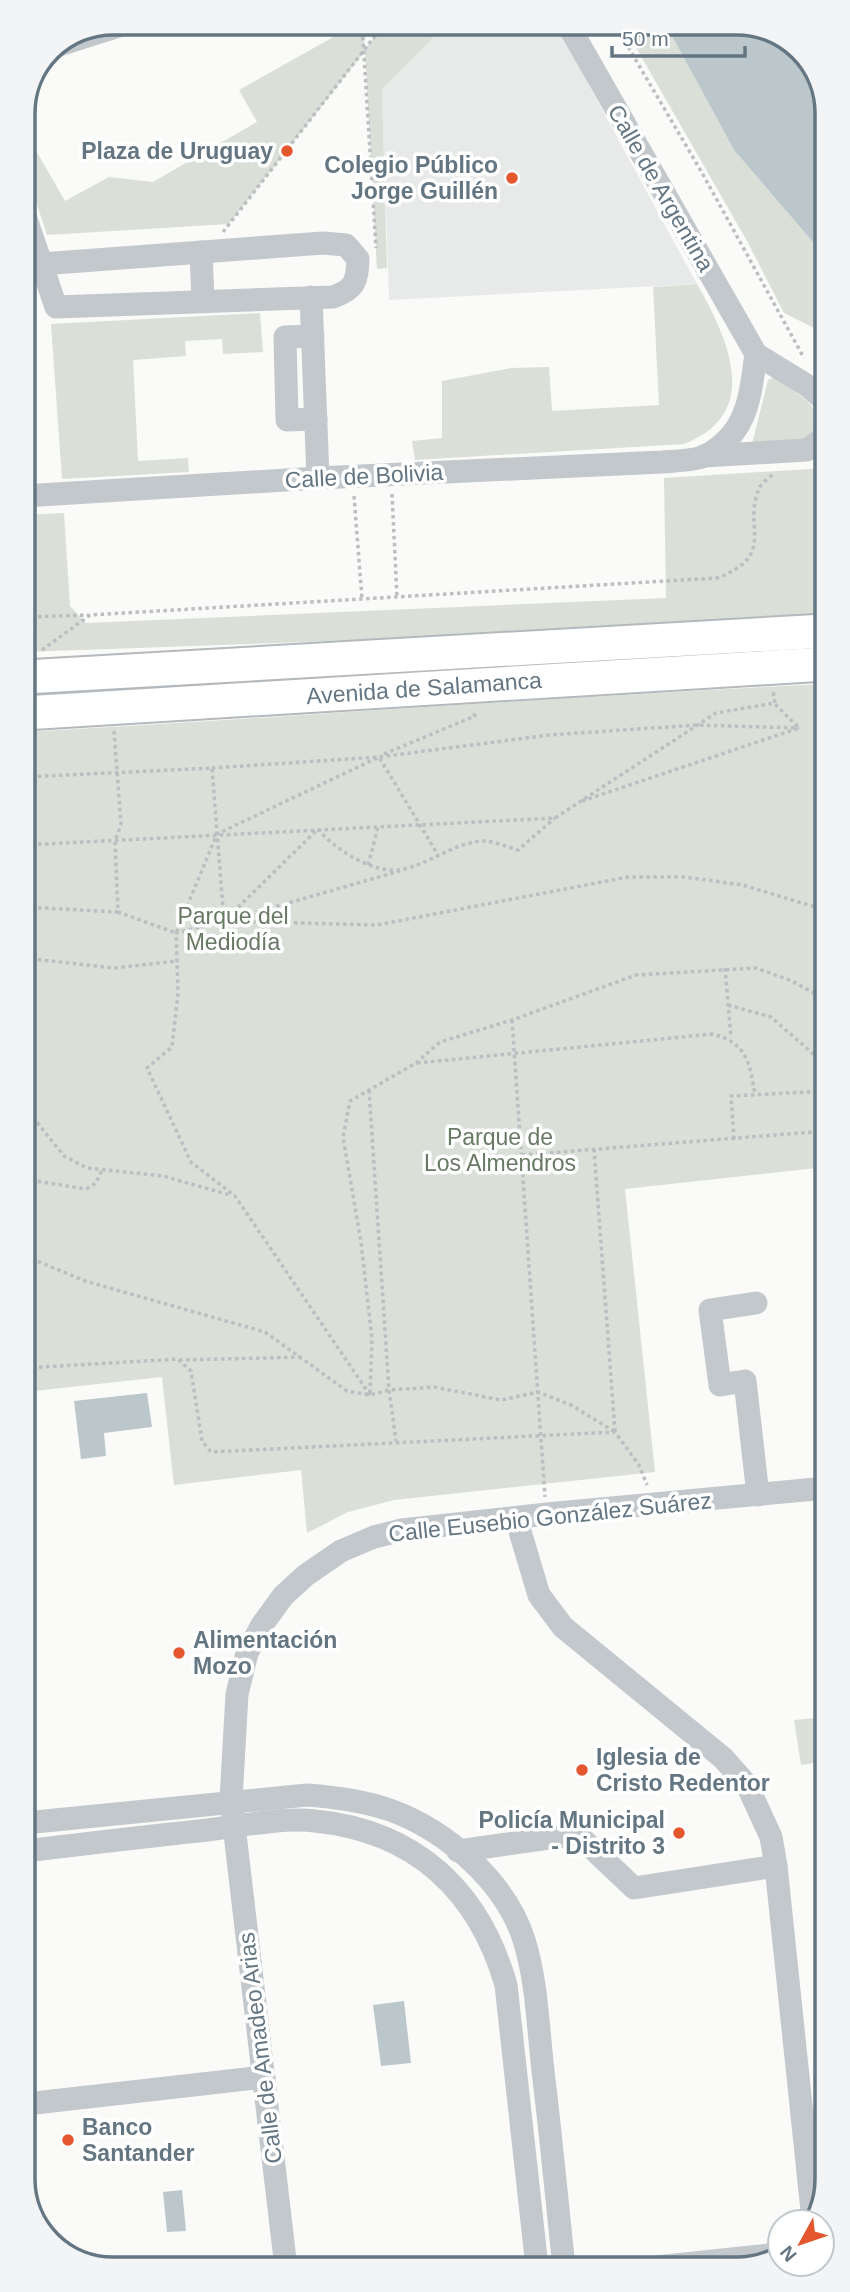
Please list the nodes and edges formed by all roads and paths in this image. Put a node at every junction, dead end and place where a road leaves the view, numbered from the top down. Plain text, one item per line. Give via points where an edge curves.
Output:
1 (363, 35) edge
2 (376, 35) edge
3 (574, 35) edge
4 (621, 35) edge
5 (365, 50) junction
6 (35, 246) edge
7 (206, 251) junction
8 (41, 264) junction
9 (357, 271) junction
10 (311, 297) junction
11 (203, 301) junction
12 (756, 354) junction
13 (805, 360) dead end
14 (815, 392) edge
15 (815, 444) edge
16 (782, 453) junction
17 (704, 456) junction
18 (390, 475) junction
19 (353, 477) junction
20 (318, 478) junction
21 (35, 495) edge
22 (397, 597) junction
23 (362, 599) junction
24 (90, 615) junction
25 (35, 617) edge
26 (815, 631) edge
27 (35, 661) edge
28 (815, 665) edge
29 (35, 667) edge
30 (772, 685) dead end
31 (466, 703) dead end
32 (775, 703) junction
33 (35, 712) edge
34 (114, 725) dead end
35 (696, 725) junction
36 (799, 728) junction
37 (379, 757) junction
38 (212, 768) junction
39 (118, 773) junction
40 (35, 777) edge
41 (577, 802) junction
42 (555, 818) junction
43 (418, 825) junction
44 (378, 826) junction
45 (318, 829) junction
46 (217, 834) junction
47 (115, 841) junction
48 (35, 844) edge
49 (438, 855) junction
50 (368, 865) junction
51 (402, 870) junction
52 (35, 908) edge
53 (815, 908) edge
54 (118, 912) junction
55 (224, 921) junction
56 (176, 933) junction
57 (35, 959) edge
58 (178, 961) junction
59 (725, 968) junction
60 (815, 994) edge
61 (728, 1005) junction
62 (512, 1020) junction
63 (731, 1038) junction
64 (515, 1055) junction
65 (815, 1056) edge
66 (416, 1063) junction
67 (369, 1090) junction
68 (815, 1092) edge
69 (755, 1095) junction
70 (35, 1120) edge
71 (815, 1132) edge
72 (734, 1139) junction
73 (594, 1149) junction
74 (522, 1155) junction
75 (102, 1170) junction
76 (35, 1181) edge
77 (235, 1196) junction
78 (35, 1261) edge
79 (756, 1303) dead end
80 (303, 1357) junction
81 (179, 1360) junction
82 (35, 1367) edge
83 (388, 1390) junction
84 (538, 1392) junction
85 (370, 1395) junction
86 (615, 1432) junction
87 (541, 1435) junction
88 (396, 1441) junction
89 (815, 1489) edge
90 (758, 1495) junction
91 (654, 1503) junction
92 (547, 1514) junction
93 (516, 1518) junction
94 (231, 1800) junction
95 (35, 1822) edge
96 (235, 1827) junction
97 (35, 1850) edge
98 (458, 1851) junction
99 (776, 1866) junction
100 (264, 2077) junction
101 (35, 2103) edge
102 (811, 2203) edge
103 (285, 2257) edge
104 (536, 2257) edge
105 (563, 2257) edge

1 - 5 path
2 - 5 path
3 - 12 street, Calle de Argentina
4 - 13 path
5 - 7 path
5 - 9 path via 377,269
6 - 8 street
7 - 8 street
7 - 9 street via 346,245 358,259
7 - 11 street
8 - 11 street via 56,307
9 - 10 street via 351,290 333,297
10 - 11 street
10 - 20 street
12 - 14 street
12 - 17 street, Calle de Bolivia via 749,407 736,431
15 - 16 street, Calle de Bolivia via 807,450
16 - 17 street, Calle de Bolivia
16 - 22 path via 782,466 759,487 753,548 733,572 717,578
17 - 18 street, Calle de Bolivia
18 - 19 street, Calle de Bolivia
18 - 22 path
19 - 20 street, Calle de Bolivia
19 - 23 path
20 - 21 street, Calle de Bolivia
22 - 23 path
23 - 24 path
24 - 25 path
24 - 27 path
26 - 29 highway, Avenida de Salamanca
28 - 33 highway, Avenida de Salamanca
30 - 32 path
31 - 37 path via 475,716
32 - 35 path via 716,713
32 - 36 path
34 - 39 path
35 - 36 path
35 - 37 path via 549,735
35 - 41 path
36 - 41 path
37 - 38 path
37 - 43 path
37 - 46 path
38 - 39 path
38 - 46 path
39 - 40 path
39 - 47 path via 121,824
41 - 42 path
42 - 43 path
42 - 49 path via 518,850 483,841
43 - 44 path
43 - 49 path
44 - 45 path
44 - 50 path
45 - 46 path
45 - 50 path
45 - 55 path
46 - 47 path
46 - 55 path
46 - 56 path
47 - 48 path
47 - 54 path
49 - 51 path
50 - 51 path
51 - 55 path
52 - 54 path
53 - 55 path via 743,885 685,877 628,877 377,925
54 - 56 path
55 - 56 path
56 - 58 path
57 - 58 path via 114,968
58 - 77 path via 172,1046 147,1068 191,1162
59 - 60 path via 756,968
59 - 61 path
59 - 62 path via 636,975
61 - 63 path
61 - 65 path via 771,1017
62 - 64 path
62 - 66 path via 440,1042
63 - 64 path via 712,1034
63 - 69 path via 749,1062
64 - 66 path
64 - 74 path
66 - 67 path
67 - 83 path
67 - 85 path via 350,1101 343,1137 372,1339
68 - 69 path
69 - 72 path via 731,1096
70 - 75 path via 64,1156
71 - 72 path
72 - 73 path
73 - 74 path
73 - 86 path
74 - 84 path
75 - 76 path via 86,1189
75 - 77 path via 163,1176
77 - 85 path
78 - 80 path via 85,1281 265,1332
79 - 90 street via 710,1310 720,1385 745,1381
80 - 81 path
80 - 85 path via 347,1391
81 - 82 path
81 - 88 path via 191,1371 202,1441 211,1452
83 - 84 path via 434,1387 501,1400
83 - 85 path
83 - 88 path
84 - 86 path via 571,1405
84 - 87 path
86 - 87 path
86 - 91 path via 639,1465
87 - 88 path
87 - 92 path
89 - 90 street, Calle Eusebio González Suárez
90 - 91 street, Calle Eusebio González Suárez
91 - 92 street, Calle Eusebio González Suárez
92 - 93 street, Calle Eusebio González Suárez
93 - 94 street, Calle Eusebio González Suárez via 374,1537 341,1551 283,1596 247,1653 237,1694
93 - 99 street via 539,1595 563,1627 747,1785 771,1837
94 - 95 street
94 - 96 street, Calle Eusebio González Suárez
94 - 98 street via 334,1797 418,1822
96 - 97 street
96 - 100 street, Calle de Amadeo Arias
96 - 104 street via 313,1820 375,1834 429,1863 474,1909 498,1955 506,1985
98 - 99 street via 577,1834 634,1888
98 - 105 street via 507,1903 524,1939
99 - 102 street
100 - 101 street
100 - 103 street, Calle de Amadeo Arias

